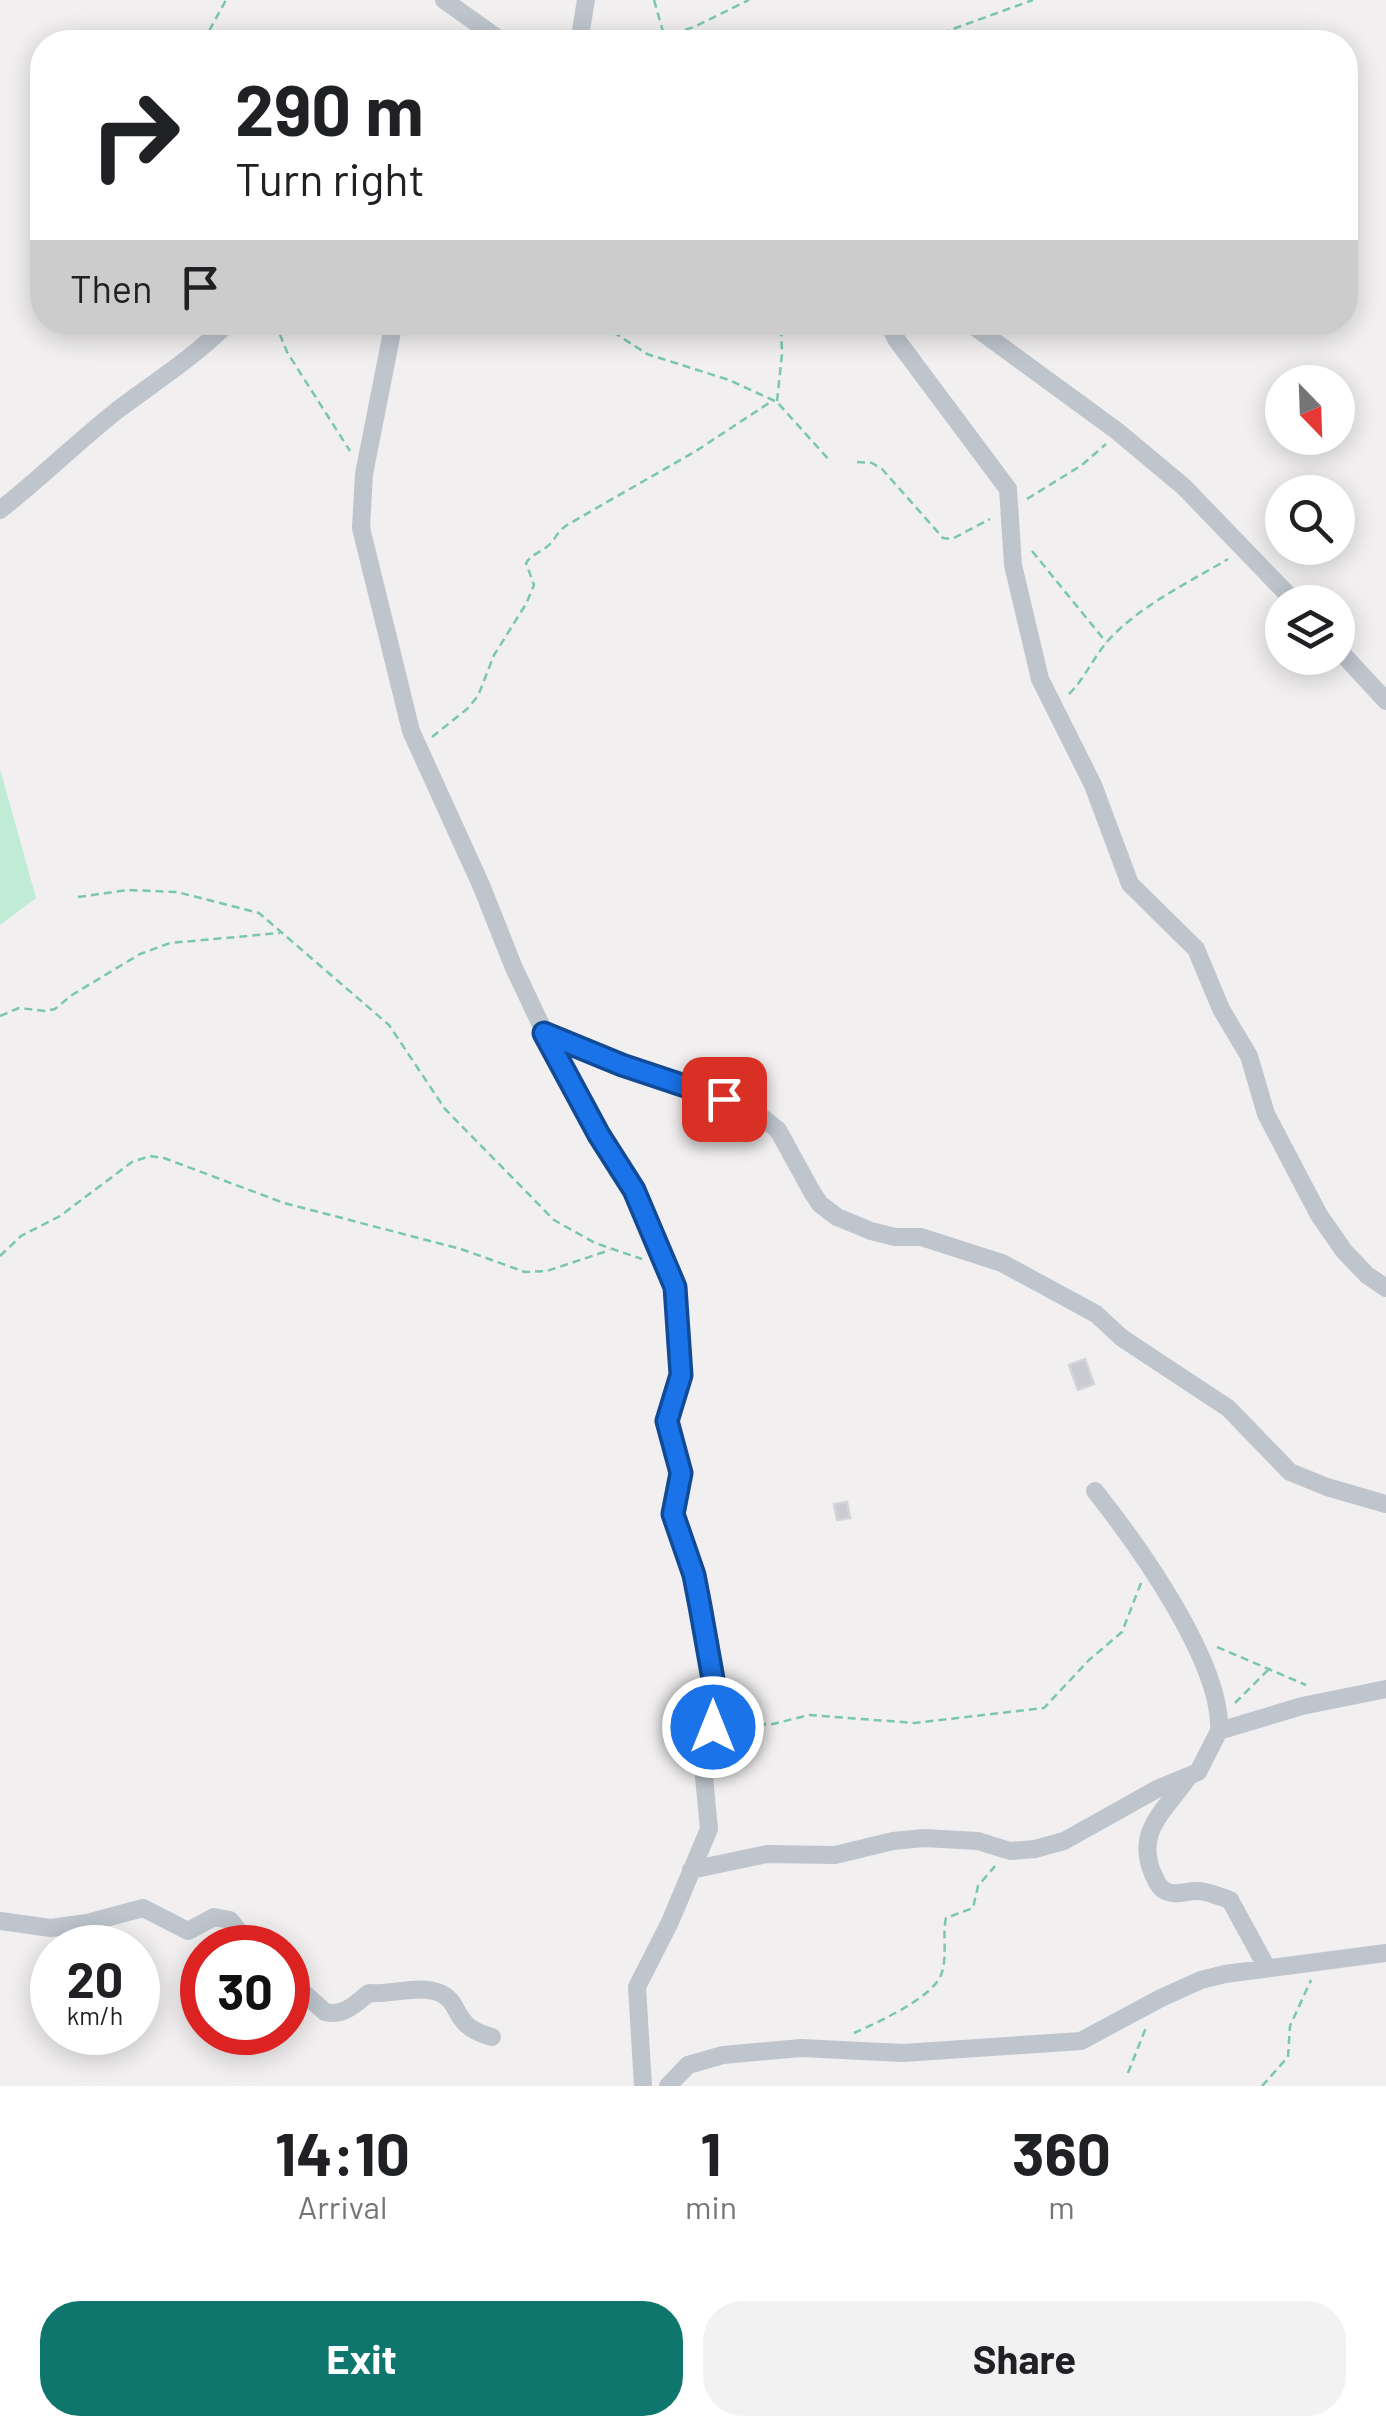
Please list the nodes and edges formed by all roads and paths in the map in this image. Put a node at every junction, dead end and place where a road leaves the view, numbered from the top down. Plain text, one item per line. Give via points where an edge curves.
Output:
1 (226, 0) edge
2 (444, 0) edge
3 (586, 0) edge
4 (654, 0) edge
5 (749, 0) edge
6 (1033, 0) edge
7 (210, 30) edge
8 (486, 30) edge
9 (581, 30) edge
10 (662, 30) edge
11 (687, 30) edge
12 (951, 30) edge
13 (215, 335) edge
14 (280, 335) edge
15 (391, 335) edge
16 (618, 335) edge
17 (782, 335) edge
18 (894, 335) edge
19 (986, 335) edge
20 (774, 402) junction
21 (1117, 432) junction
22 (831, 462) dead end
23 (857, 462) dead end
24 (364, 474) junction
25 (0, 510) edge
26 (1010, 514) junction
27 (1244, 550) junction
28 (1278, 585) edge
29 (1107, 643) junction
30 (1355, 667) edge
31 (1386, 701) edge
32 (1054, 708) junction
33 (418, 748) junction
34 (78, 897) dead end
35 (282, 933) junction
36 (0, 1016) edge
37 (544, 1033) junction
38 (613, 1249) junction
39 (0, 1256) edge
40 (667, 1268) junction
41 (1386, 1288) edge
42 (1096, 1491) dead end
43 (1386, 1504) edge
44 (1148, 1563) junction
45 (1188, 1635) junction
46 (1269, 1669) junction
47 (1386, 1688) edge
48 (1338, 1699) junction
49 (713, 1727) junction
50 (1219, 1730) junction
51 (1189, 1775) junction
52 (1010, 1851) junction
53 (691, 1870) junction
54 (0, 1921) edge
55 (200, 1925) edge
56 (234, 1925) edge
57 (180, 1928) edge
58 (1386, 1953) edge
59 (1320, 1961) junction
60 (1267, 1968) junction
61 (310, 1999) edge
62 (1151, 2004) junction
63 (856, 2032) dead end
64 (492, 2037) dead end
65 (1128, 2073) dead end
66 (643, 2086) edge
67 (668, 2086) edge
68 (1262, 2086) edge

1 - 7 path
2 - 8 street
3 - 9 street
4 - 10 path
5 - 11 path
6 - 12 path
13 - 25 street
14 - 24 path
15 - 24 street
16 - 20 path via 647,354
17 - 20 path
18 - 26 street via 1005,484
19 - 21 street
20 - 22 path
20 - 33 path via 566,525 528,558 534,585 478,696
21 - 26 path
21 - 27 street via 1184,487
23 - 26 path via 882,469 943,538
24 - 33 street via 361,528
26 - 29 path via 1043,568
26 - 32 street via 1022,607
27 - 28 street
27 - 29 path via 1175,590
29 - 32 path via 1085,678
30 - 31 street
32 - 41 street via 1093,785 1130,884 1202,961 1248,1056 1266,1114 1319,1215 1344,1251
33 - 37 street
34 - 35 path via 176,892 259,913
35 - 36 path via 170,943 140,954 55,1009 19,1008
35 - 38 path via 388,1025 445,1109 554,1220
37 - 40 street via 634,1190
37 - 43 street via 754,1111 778,1130 820,1204 838,1217 1002,1263 1096,1314 1228,1408 1290,1472
38 - 39 path via 525,1272 284,1203 150,1156
38 - 40 path
40 - 49 street via 675,1287 681,1375 667,1421 681,1473 673,1514 705,1632 716,1696
42 - 44 street
44 - 45 street
44 - 49 path via 1122,1632 1044,1708 915,1723 809,1715
45 - 46 path
45 - 50 street via 1215,1690
46 - 48 path
46 - 50 path via 1241,1695
47 - 48 street
48 - 50 street
49 - 53 street via 704,1776 709,1829
50 - 51 street via 1202,1768
51 - 52 street via 1064,1841
51 - 60 street via 1151,1823 1146,1846 1154,1878 1170,1894 1200,1891 1230,1900
52 - 53 street via 966,1839 924,1838 835,1855 767,1854
52 - 63 path via 978,1886 972,1908 946,1918 944,1962 934,1986
53 - 66 street via 638,1988
54 - 57 street via 51,1928 143,1908
55 - 56 street via 214,1917
58 - 59 street
59 - 60 street
59 - 68 path via 1290,2026 1288,2057
60 - 62 street via 1200,1980
61 - 64 street via 332,2014 370,1993 440,1993 466,2027
62 - 65 path
62 - 67 street via 1080,2040 903,2053 800,2048 723,2056 688,2065

